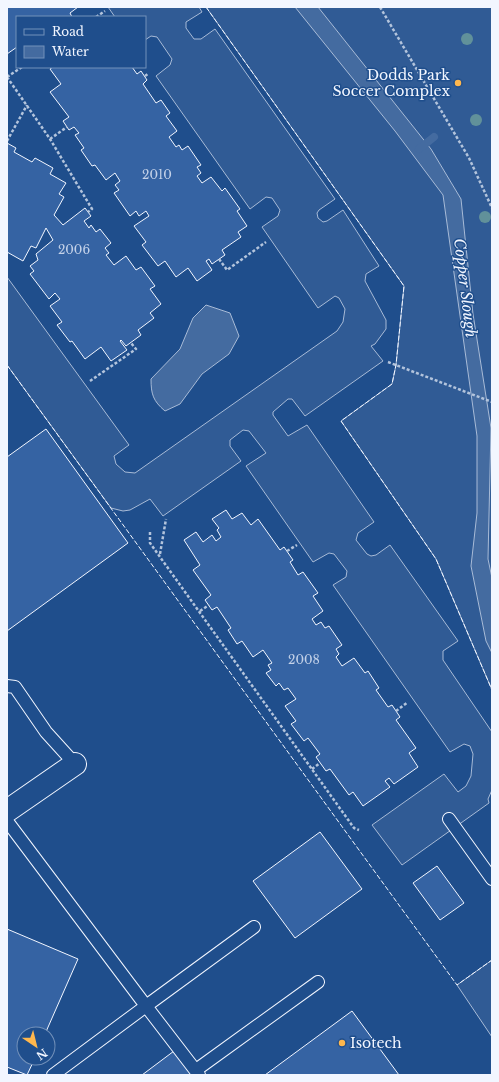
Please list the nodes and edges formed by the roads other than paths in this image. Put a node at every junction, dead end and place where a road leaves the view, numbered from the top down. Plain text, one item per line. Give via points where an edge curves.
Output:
1 (7, 686) edge
2 (75, 764) joint
3 (7, 811) edge
4 (449, 819) dead end
5 (7, 821) edge
6 (492, 879) edge
7 (254, 927) dead end
8 (318, 982) dead end
9 (146, 1006) junction
10 (197, 1072) edge
11 (53, 1075) edge

1 - 2 lane via 15,687 46,732
2 - 3 street
4 - 6 lane
5 - 9 lane
7 - 9 lane
8 - 10 lane
9 - 10 lane
9 - 11 lane

